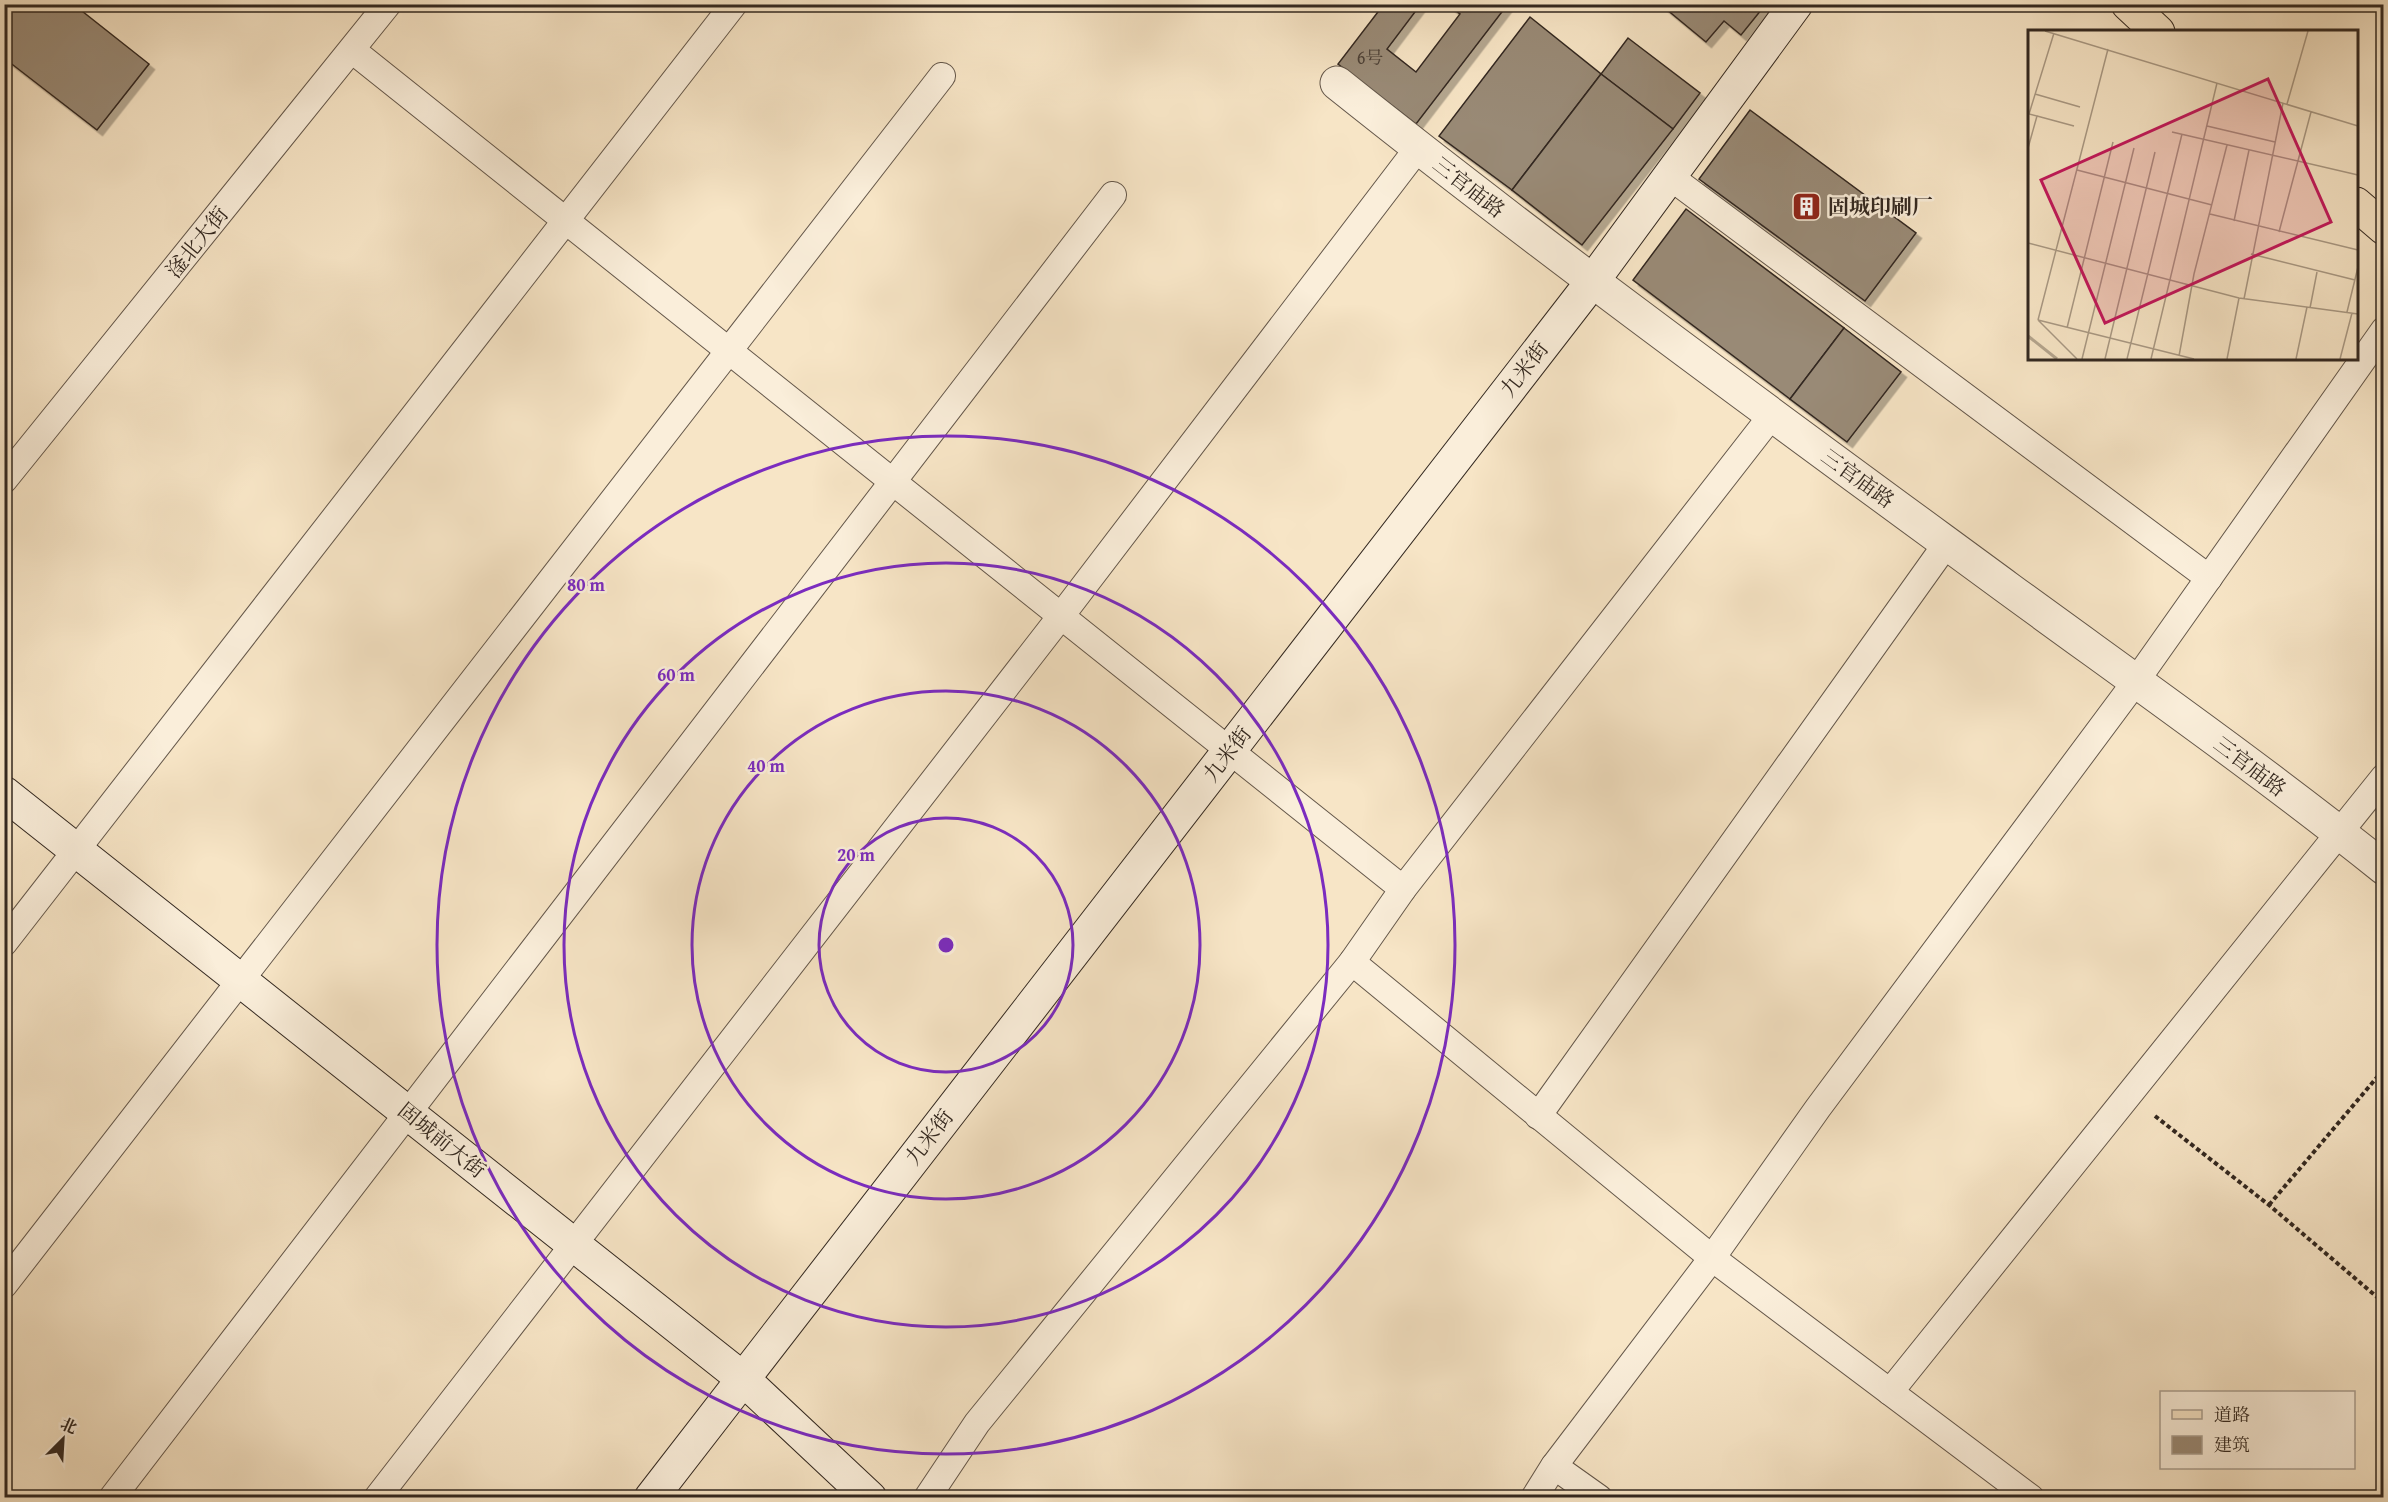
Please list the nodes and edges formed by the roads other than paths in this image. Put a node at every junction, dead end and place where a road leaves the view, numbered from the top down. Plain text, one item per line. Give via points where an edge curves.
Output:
1 (388, 4) edge
2 (734, 4) edge
3 (1796, 4) edge
4 (2128, 4) edge
5 (2156, 30) edge
6 (352, 50) junction
7 (942, 76) dead end
8 (1337, 83) dead end
9 (1418, 148) junction
10 (1670, 176) junction
11 (1113, 195) dead end
12 (2358, 206) edge
13 (565, 222) junction
14 (2384, 228) edge
15 (1592, 282) junction
16 (2384, 330) edge
17 (728, 352) junction
18 (1772, 415) junction
19 (4, 480) edge
20 (892, 482) junction
21 (1947, 543) junction
22 (2209, 578) junction
23 (1061, 616) junction
24 (2136, 681) junction
25 (1230, 750) junction
26 (2384, 777) edge
27 (4, 793) edge
28 (2339, 832) junction
29 (77, 850) junction
30 (2384, 868) edge
31 (1403, 889) junction
32 (4, 943) edge
33 (1352, 962) junction
34 (241, 981) junction
35 (408, 1112) junction
36 (1538, 1116) junction
37 (575, 1245) junction
38 (1712, 1258) junction
39 (4, 1285) edge
40 (742, 1378) junction
41 (1890, 1392) junction
42 (1554, 1466) junction
43 (112, 1497) edge
44 (377, 1497) edge
45 (651, 1497) edge
46 (870, 1497) edge
47 (927, 1497) edge
48 (1534, 1497) edge
49 (1599, 1497) edge
50 (2031, 1497) edge

1 - 6 lane, 滏北大街
2 - 13 lane
3 - 10 street, 九米街
4 - 5 main road
6 - 13 lane
6 - 19 lane, 滏北大街
7 - 17 lane
8 - 9 street, 三官庙路
9 - 15 street, 三官庙路
9 - 23 lane
10 - 15 street, 九米街
10 - 22 lane
11 - 20 lane
12 - 14 main road
13 - 17 lane
13 - 29 lane
15 - 18 street, 三官庙路
15 - 25 street, 九米街
16 - 22 lane
17 - 20 lane
17 - 34 lane
18 - 21 street, 三官庙路
18 - 31 lane
20 - 23 lane
20 - 35 lane
21 - 24 street, 三官庙路
21 - 36 lane
22 - 24 lane
23 - 25 lane
23 - 37 lane
24 - 28 street, 三官庙路
24 - 38 lane via 1818,1108
25 - 31 lane
25 - 40 street, 九米街
26 - 28 lane
27 - 29 street, 固城前大街
28 - 30 street, 三官庙路
28 - 41 lane
29 - 32 lane
29 - 34 street, 固城前大街
31 - 33 lane
33 - 36 lane
33 - 47 lane via 977,1423
34 - 35 street, 固城前大街
34 - 39 lane
35 - 37 street, 固城前大街
35 - 43 lane
36 - 38 lane
37 - 40 street, 固城前大街
37 - 44 lane
38 - 41 lane
38 - 42 lane
40 - 45 street, 九米街
40 - 46 street, 固城前大街
41 - 50 lane
42 - 48 lane
42 - 49 lane

